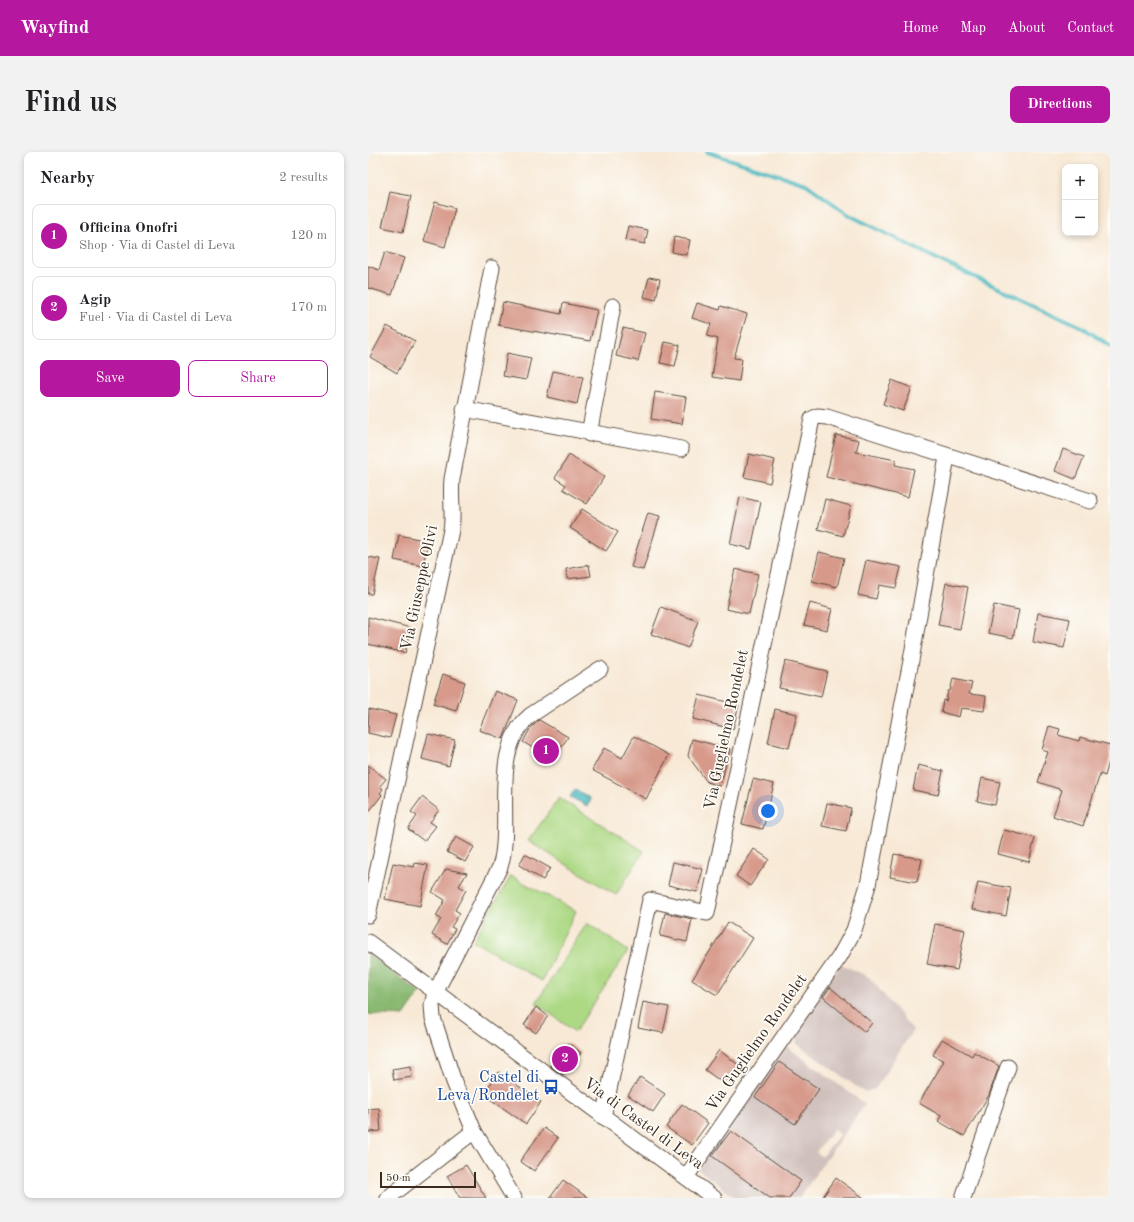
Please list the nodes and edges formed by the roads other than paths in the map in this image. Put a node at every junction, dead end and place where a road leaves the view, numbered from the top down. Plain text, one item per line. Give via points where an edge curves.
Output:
1 (492, 268) dead end
2 (613, 306) dead end
3 (464, 409) junction
4 (589, 434) junction
5 (681, 449) dead end
6 (947, 457) junction
7 (1090, 501) dead end
8 (600, 669) dead end
9 (368, 915) edge
10 (368, 942) edge
11 (435, 993) junction
12 (1008, 1067) dead end
13 (603, 1116) junction
14 (474, 1131) junction
15 (686, 1177) junction
16 (388, 1198) edge
17 (514, 1198) edge
18 (714, 1198) edge
19 (963, 1198) edge

1 - 3 street, Via Giuseppe Olivi
2 - 4 street
3 - 4 street
3 - 9 street, Via Giuseppe Olivi via 450,491 451,530
4 - 5 street
6 - 7 street, Via Guglielmo Rondelet
6 - 13 street, Via Guglielmo Rondelet via 827,417 812,418 707,913 650,900
6 - 15 street, Via Guglielmo Rondelet via 868,885 854,930 840,956
8 - 11 street via 531,715 516,732 506,770 504,850 500,868
10 - 11 street, Via di Castel di Leva
11 - 13 street, Via di Castel di Leva
11 - 14 street via 432,1005 433,1018 454,1082
12 - 19 street
13 - 15 street, Via di Castel di Leva
14 - 16 street
14 - 17 street
15 - 18 street, Via di Castel di Leva

